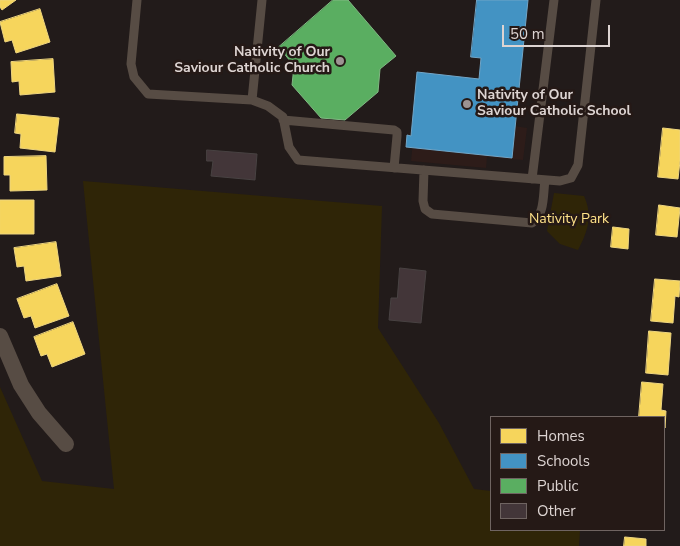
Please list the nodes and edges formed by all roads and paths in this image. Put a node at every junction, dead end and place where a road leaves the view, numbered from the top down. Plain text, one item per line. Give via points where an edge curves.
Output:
1 (137, 0) edge
2 (262, 0) edge
3 (554, 0) edge
4 (596, 0) edge
5 (252, 100) junction
6 (284, 120) junction
7 (394, 168) junction
8 (424, 170) junction
9 (532, 179) junction
10 (545, 180) junction
11 (0, 336) edge
12 (66, 444) dead end

1 - 5 lane via 132,64 134,77 148,94
2 - 5 lane
3 - 9 lane
4 - 10 lane via 578,165 571,178
5 - 6 lane via 268,106
6 - 7 lane via 288,147 298,160
6 - 7 lane via 394,130 397,136
7 - 8 lane
8 - 9 lane
8 - 10 lane via 423,201 425,209 432,214 532,223 541,213
9 - 10 lane
11 - 12 street via 21,384 39,413

